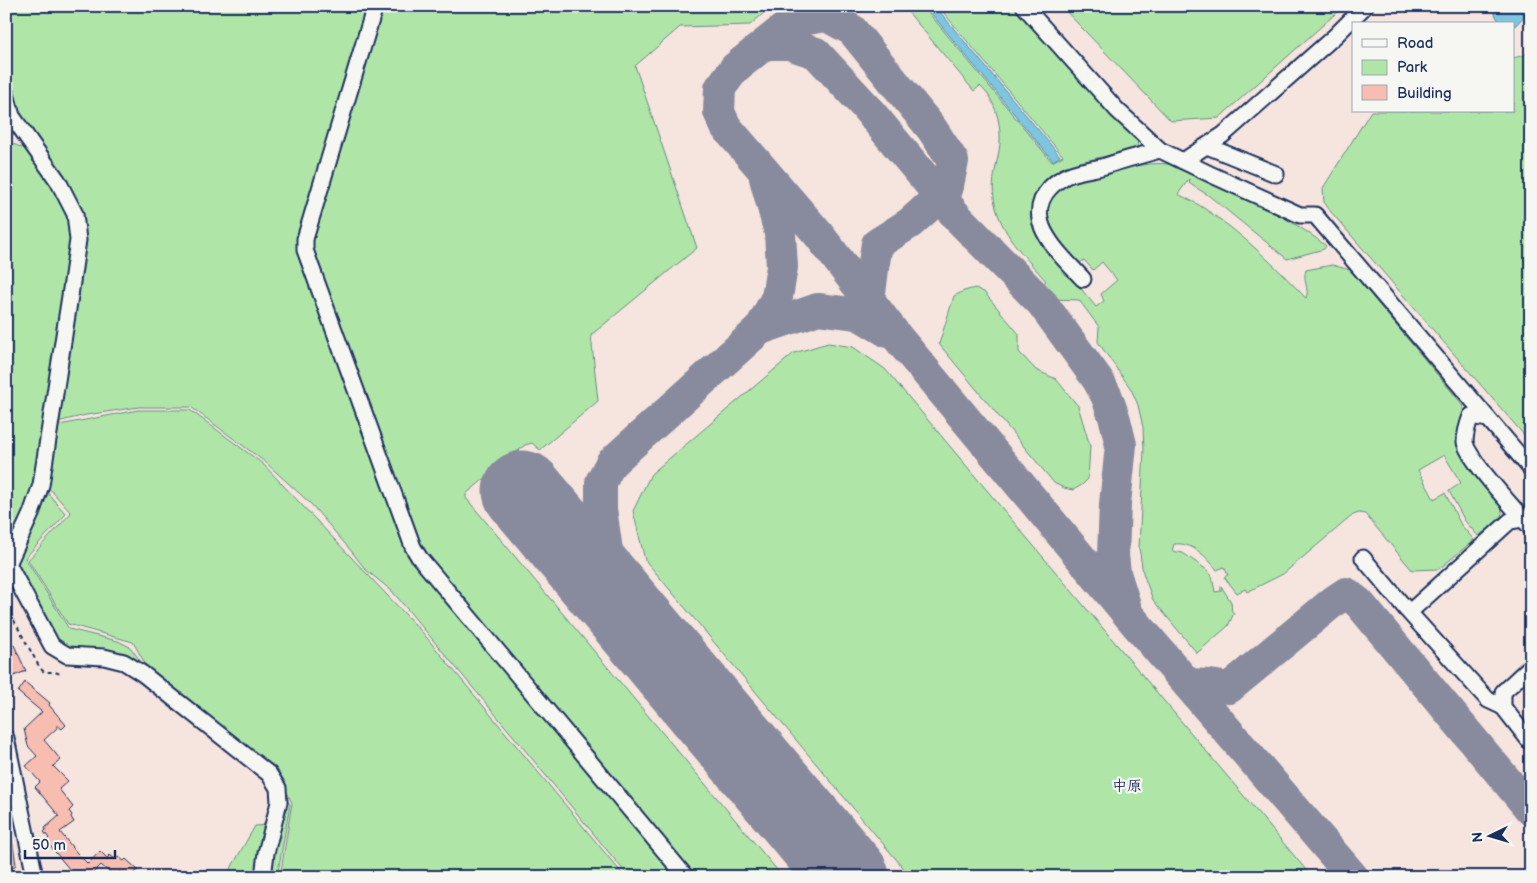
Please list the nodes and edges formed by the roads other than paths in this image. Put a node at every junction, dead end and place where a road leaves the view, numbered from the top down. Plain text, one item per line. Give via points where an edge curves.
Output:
1 (375, 6) edge
2 (1024, 6) edge
3 (1365, 6) edge
4 (6, 94) edge
5 (1207, 146) junction
6 (1160, 150) junction
7 (1183, 161) junction
8 (1276, 174) dead end
9 (1083, 279) dead end
10 (1468, 396) junction
11 (1471, 416) junction
12 (1488, 419) junction
13 (1531, 469) edge
14 (1527, 524) edge
15 (1363, 558) dead end
16 (7, 562) edge
17 (1406, 609) junction
18 (1531, 666) edge
19 (1503, 707) junction
20 (6, 738) edge
21 (1531, 743) edge
22 (35, 877) edge
23 (263, 877) edge
24 (686, 877) edge

1 - 24 street via 305,239 305,250 419,557
2 - 6 street via 1116,110
3 - 5 street via 1269,96
4 - 16 street via 12,116 58,181 75,214 78,240 41,485 31,514
5 - 7 street
5 - 8 street
6 - 7 street
6 - 9 street via 1064,177 1045,192 1039,210 1044,230
7 - 10 street via 1300,215 1315,215
10 - 11 street
10 - 12 street
11 - 12 street
11 - 14 street via 1465,443 1474,461
12 - 13 street
14 - 17 street via 1510,521 1413,609
15 - 17 street
16 - 23 street via 52,646 67,655 104,657 124,662 269,774 278,788 279,802
17 - 19 street via 1488,700
18 - 19 street via 1503,692
19 - 21 street
20 - 22 street

